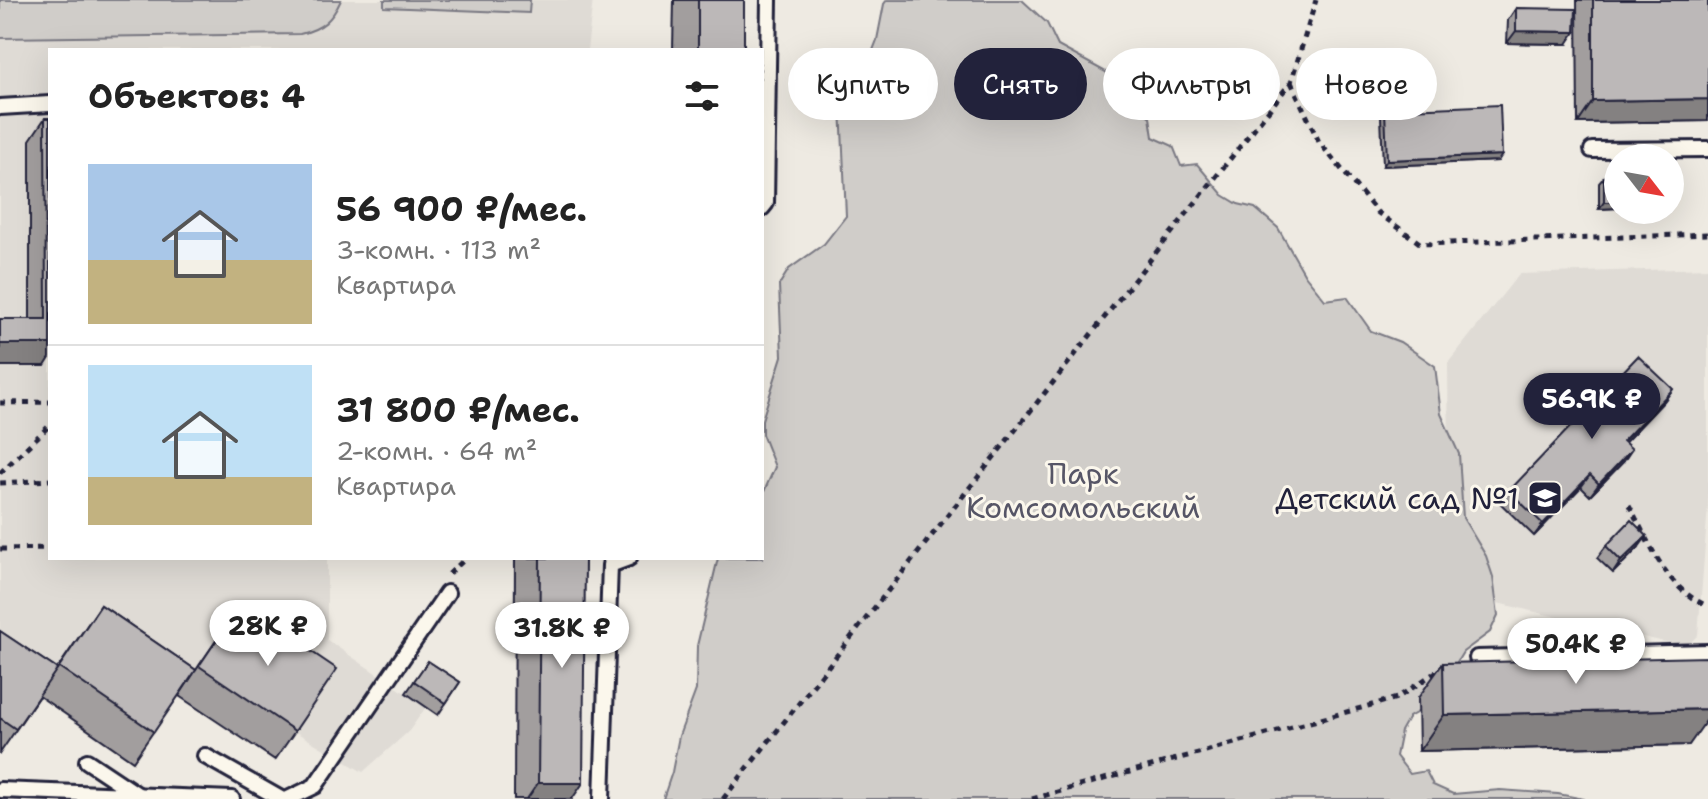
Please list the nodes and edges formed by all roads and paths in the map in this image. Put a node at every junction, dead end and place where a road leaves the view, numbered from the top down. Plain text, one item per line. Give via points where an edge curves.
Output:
1 (769, 0) edge
2 (1316, 0) edge
3 (1291, 82) junction
4 (48, 104) edge
5 (0, 107) edge
6 (1708, 149) edge
7 (1592, 150) dead end
8 (764, 206) edge
9 (1708, 234) edge
10 (48, 402) edge
11 (0, 403) edge
12 (48, 427) edge
13 (0, 473) edge
14 (48, 480) edge
15 (0, 483) edge
16 (1629, 505) dead end
17 (48, 548) edge
18 (0, 549) edge
19 (464, 560) edge
20 (624, 560) edge
21 (449, 574) dead end
22 (447, 593) dead end
23 (1708, 606) edge
24 (1708, 652) edge
25 (1477, 658) joint
26 (205, 756) dead end
27 (87, 761) dead end
28 (0, 790) edge
29 (138, 795) junction
30 (232, 799) edge
31 (281, 799) edge
32 (288, 799) edge
33 (602, 799) edge
34 (723, 799) edge
35 (1032, 799) edge

1 - 8 lane
2 - 3 path
3 - 9 path via 1319,142 1377,212 1421,244
3 - 34 path
4 - 5 lane
6 - 7 lane
10 - 11 path
12 - 13 path
14 - 15 path
16 - 23 path via 1665,572 1683,592
17 - 18 path
19 - 21 path
20 - 33 lane via 610,565
22 - 32 lane via 315,786
24 - 25 lane
25 - 35 path via 1445,666 1397,698
26 - 31 lane
27 - 29 lane
28 - 29 lane
29 - 30 lane

